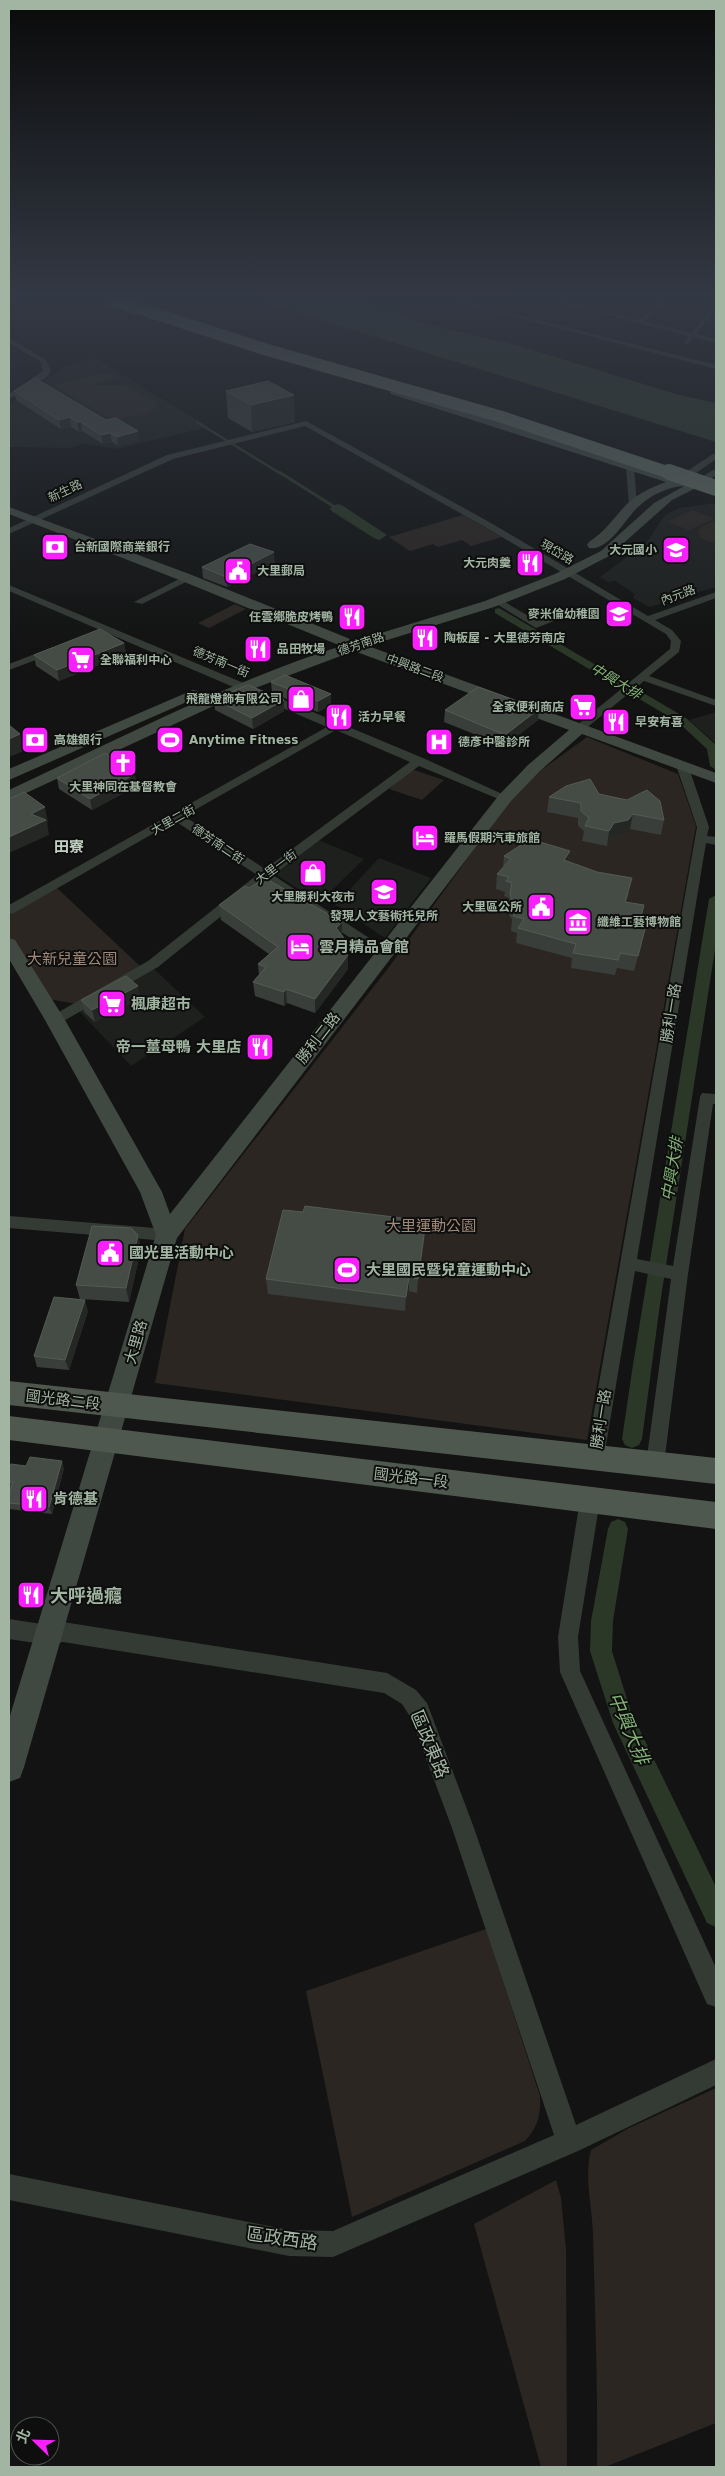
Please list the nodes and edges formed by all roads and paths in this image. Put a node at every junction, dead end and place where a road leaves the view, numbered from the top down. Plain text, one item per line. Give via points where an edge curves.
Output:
1 (468, 416) edge
2 (480, 416) edge
3 (497, 416) edge
4 (504, 416) edge
5 (516, 416) edge
6 (306, 422) joint
7 (594, 454) junction
8 (716, 456) edge
9 (630, 466) junction
10 (716, 472) edge
11 (681, 478) junction
12 (716, 479) edge
13 (697, 484) junction
14 (716, 487) edge
15 (716, 495) edge
16 (633, 505) junction
17 (9, 510) edge
18 (34, 519) junction
19 (9, 530) edge
20 (556, 566) junction
21 (568, 573) junction
22 (187, 578) junction
23 (9, 588) edge
24 (716, 594) edge
25 (496, 595) junction
26 (139, 602) dead end
27 (569, 613) dead end
28 (648, 619) junction
29 (394, 620) dead end
30 (106, 630) junction
31 (88, 637) edge
32 (338, 639) junction
33 (354, 646) junction
34 (60, 647) edge
35 (9, 666) edge
36 (642, 677) junction
37 (228, 680) junction
38 (245, 687) junction
39 (716, 703) edge
40 (336, 726) junction
41 (580, 728) junction
42 (419, 760) junction
43 (682, 765) junction
44 (9, 775) edge
45 (714, 777) edge
46 (9, 796) edge
47 (505, 798) junction
48 (178, 817) junction
49 (700, 838) junction
50 (716, 841) edge
51 (265, 875) junction
52 (9, 910) edge
53 (9, 944) edge
54 (384, 954) junction
55 (55, 1020) junction
56 (716, 1099) edge
57 (9, 1222) edge
58 (167, 1234) junction
59 (627, 1263) junction
60 (680, 1274) junction
61 (9, 1393) edge
62 (118, 1406) junction
63 (9, 1428) edge
64 (106, 1440) junction
65 (595, 1457) junction
66 (655, 1464) junction
67 (716, 1471) edge
68 (590, 1500) junction
69 (716, 1516) edge
70 (9, 1629) edge
71 (48, 1635) junction
72 (9, 1767) edge
73 (716, 1995) edge
74 (716, 2072) edge
75 (569, 2142) junction
76 (9, 2187) edge

1 - 7 street
2 - 7 highway, bridge
3 - 14 highway, bridge
4 - 11 street
5 - 12 highway
6 - 18 street, 新生路 via 170,457
6 - 20 street, 現岱路
7 - 9 street
8 - 11 street
9 - 11 street
9 - 16 street
10 - 13 street
11 - 13 street
11 - 16 street, 德芳南路 via 651,492
13 - 14 street
13 - 15 street
13 - 21 street, 德芳南路 via 669,498 626,538 602,555
16 - 20 street, 德芳南路 via 609,534
17 - 18 street, 中興路二段
18 - 19 street, 新生路
18 - 22 street, 中興路二段
20 - 21 street, 現岱路
20 - 25 street, 德芳南路
21 - 25 street, 德芳南路
21 - 28 street, 現岱路
22 - 26 street
22 - 32 street, 中興路二段
23 - 30 street, 德芳南一街
24 - 28 street, 內元路
25 - 27 street via 536,625
25 - 33 street, 德芳南路
28 - 36 street, 現岱路 via 669,632 676,640 676,646
29 - 32 street, 德芳南路
30 - 31 street
30 - 37 street, 德芳南一街
32 - 33 street, 中興路二段
32 - 37 street, 德芳南路
33 - 38 street, 德芳南路
33 - 41 street, 中興路二段
34 - 35 street
36 - 39 street
36 - 41 street, 現岱路
37 - 38 street, 德芳南一街
37 - 44 street, 德芳南路
38 - 40 street, 德芳南一街
38 - 46 street, 德芳南路
40 - 42 street, 德芳南一街
40 - 48 street, 大里二街
41 - 43 street, 中興路二段
41 - 47 street, 勝利二路
42 - 47 street, 德芳南一街
42 - 51 street, 大里一街
43 - 45 street, 中興路二段
43 - 49 street, 勝利一路 via 703,827
47 - 54 street, 勝利二路
48 - 51 street, 德芳南二街
48 - 52 street, 大里二街
49 - 50 street
49 - 59 street, 勝利一路
51 - 54 street, 德芳南二街
51 - 55 street, 大里一街 via 153,964
53 - 55 street
54 - 58 street, 勝利二路
55 - 58 street via 151,1192
56 - 60 street via 707,1097
57 - 58 street
58 - 62 street, 大里路
59 - 60 street
59 - 65 street, 勝利一路
60 - 66 street
61 - 62 main road, 國光路二段
62 - 64 street, 大里路
62 - 65 main road
63 - 64 main road
64 - 68 main road, 國光路一段
64 - 71 street, 大里路
65 - 66 main road
66 - 67 main road
68 - 69 main road, 國光路一段
68 - 73 street via 568,1637 570,1672
70 - 71 street, 區政東路
71 - 72 street, 大里路
71 - 75 street, 區政東路 via 63,1632 387,1682 409,1697 419,1711 464,1828
74 - 75 street, 區政西路
75 - 76 street, 區政西路 via 334,2244 290,2243

